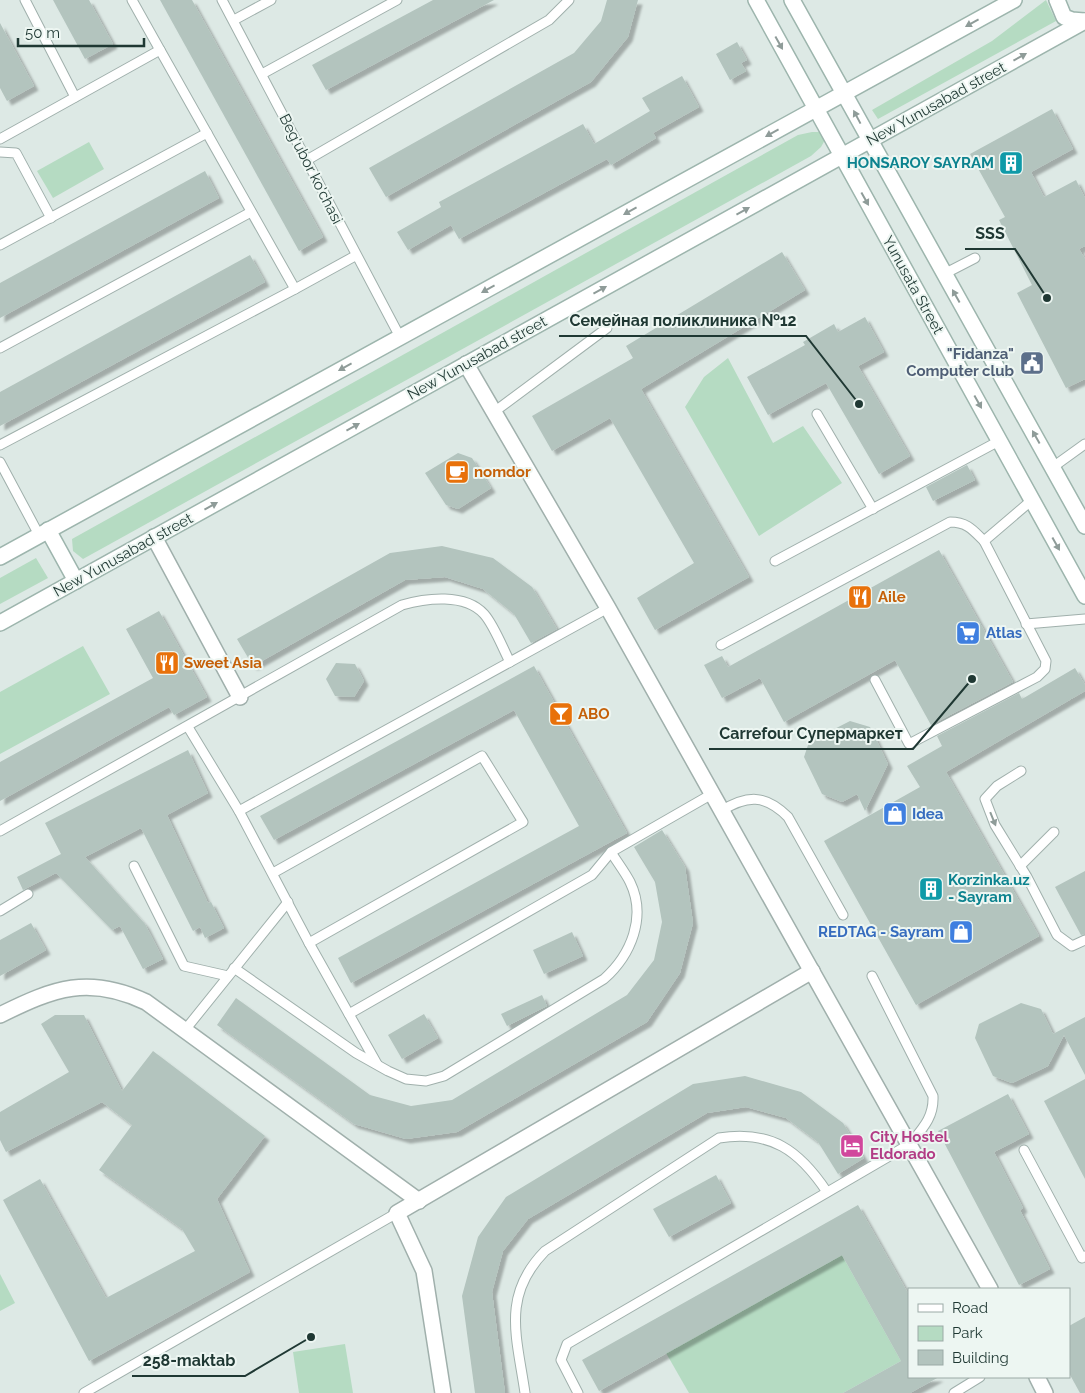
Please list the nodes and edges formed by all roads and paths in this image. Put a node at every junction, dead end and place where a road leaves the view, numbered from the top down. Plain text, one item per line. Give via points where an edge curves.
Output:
1 (25, 0) edge
2 (132, 0) edge
3 (222, 0) edge
4 (271, 0) edge
5 (398, 0) edge
6 (569, 0) edge
7 (756, 0) edge
8 (792, 0) edge
9 (1014, 0) edge
10 (1057, 0) edge
11 (234, 20) junction
12 (1085, 21) edge
13 (160, 50) junction
14 (262, 74) junction
15 (845, 93) junction
16 (75, 97) junction
17 (815, 109) junction
18 (207, 133) junction
19 (0, 138) edge
20 (870, 140) junction
21 (0, 152) edge
22 (841, 156) junction
23 (308, 160) junction
24 (251, 212) junction
25 (51, 218) junction
26 (0, 246) edge
27 (356, 256) junction
28 (975, 258) dead end
29 (944, 274) junction
30 (294, 289) junction
31 (608, 328) dead end
32 (400, 337) junction
33 (0, 348) edge
34 (466, 364) junction
35 (494, 412) junction
36 (817, 414) dead end
37 (999, 441) junction
38 (1085, 444) edge
39 (0, 445) edge
40 (0, 462) edge
41 (1053, 467) junction
42 (1032, 500) junction
43 (872, 509) junction
44 (1085, 526) edge
45 (43, 533) junction
46 (154, 538) junction
47 (984, 541) junction
48 (0, 557) edge
49 (776, 561) dead end
50 (76, 581) junction
51 (1085, 596) edge
52 (608, 608) junction
53 (1085, 619) edge
54 (0, 623) edge
55 (1026, 624) junction
56 (722, 646) dead end
57 (510, 662) junction
58 (875, 680) dead end
59 (240, 697) junction
60 (188, 727) junction
61 (1021, 771) dead end
62 (712, 794) junction
63 (239, 811) junction
64 (721, 811) junction
65 (0, 831) edge
66 (1054, 832) dead end
67 (611, 852) junction
68 (134, 866) dead end
69 (1020, 866) junction
70 (273, 874) junction
71 (28, 894) dead end
72 (288, 902) junction
73 (0, 911) edge
74 (843, 915) dead end
75 (1085, 940) edge
76 (309, 943) junction
77 (812, 971) junction
78 (231, 972) junction
79 (872, 976) dead end
80 (349, 1014) junction
81 (0, 1015) edge
82 (185, 1030) junction
83 (377, 1064) junction
84 (910, 1144) junction
85 (1024, 1150) dead end
86 (827, 1192) junction
87 (419, 1201) junction
88 (397, 1213) junction
89 (1085, 1256) edge
90 (989, 1288) edge
91 (978, 1378) edge
92 (1038, 1378) edge
93 (84, 1393) edge
94 (443, 1393) edge
95 (524, 1393) edge
96 (578, 1393) edge
97 (954, 1393) edge
98 (1045, 1393) edge

1 - 16 lane
2 - 13 lane
3 - 11 lane, Beg'ubor ko'chasi
4 - 11 lane
5 - 14 lane
6 - 23 lane via 549,20
7 -> 17 main road, Yunusata Street
8 - 15 main road
9 -> 15 main road
10 - 12 main road via 1064,17
11 - 14 lane, Beg'ubor ko'chasi
20 -> 12 main road, New Yunusabad street
13 - 16 lane
13 - 18 lane
14 - 23 lane, Beg'ubor ko'chasi
15 - 17 main road
20 -> 15 main road
16 - 19 lane
17 - 22 main road, Yunusata Street
17 -> 32 main road
18 - 24 lane
18 - 25 lane
20 - 22 main road, New Yunusabad street
20 - 29 main road
21 - 25 lane via 16,153
34 -> 22 main road, New Yunusabad street
22 -> 37 main road, Yunusata Street
23 - 27 lane, Beg'ubor ko'chasi
24 - 30 lane
24 - 33 lane
25 - 26 lane
27 - 30 lane
27 - 32 lane, Beg'ubor ko'chasi
28 - 29 lane
41 -> 29 main road
30 - 39 lane
31 - 35 lane
32 -> 45 main road
34 - 35 main road
46 -> 34 main road, New Yunusabad street
35 - 52 main road
36 - 43 lane
37 - 42 main road, Yunusata Street
37 - 43 lane
38 - 41 lane
40 - 45 lane
41 - 44 main road
42 - 47 lane
42 -> 51 main road, Yunusata Street
43 - 49 lane
45 - 48 main road
45 - 50 main road
46 - 50 main road, New Yunusabad street
46 - 59 main road
47 - 55 lane
47 - 56 lane via 969,526 950,522
50 - 54 main road, New Yunusabad street
52 - 57 lane
52 - 62 main road
53 - 55 lane
55 - 58 lane via 1046,661 1037,677 914,743 909,744 905,739
57 - 59 lane via 484,614 466,603 422,599 402,604
57 - 63 lane
59 - 60 lane
60 - 63 lane
60 - 65 lane
61 -> 69 lane via 997,786 985,799 995,825
62 - 64 main road
62 - 67 lane
63 - 70 lane
64 - 74 lane via 746,799 764,800 781,810
64 - 77 main road
66 - 69 lane
67 - 80 lane via 592,875
67 - 83 lane via 630,882 637,911 632,942 616,968 604,979 444,1076 426,1081 406,1078
68 - 78 lane via 184,966
69 - 75 lane via 1057,935 1072,946
70 - 72 lane
70 - 76 lane via 482,756 523,822
71 - 73 lane
72 - 76 lane
72 - 78 lane
76 - 80 lane
77 - 84 main road
77 - 87 main road
78 - 82 lane
78 - 83 lane
79 - 84 lane via 933,1096 927,1124
80 - 83 lane
81 - 82 main road via 31,999 59,990 100,987 123,991 146,1002
82 - 87 main road
84 - 86 lane
84 - 90 main road
85 - 89 lane via 1082,1258
86 - 95 lane via 813,1171 788,1149 773,1141 736,1136 719,1138 544,1251 531,1265 516,1298 514,1313
86 - 96 lane via 567,1344 561,1360
87 - 88 main road
88 - 93 lane
88 - 94 main road via 424,1271
91 - 97 lane
92 - 98 main road

